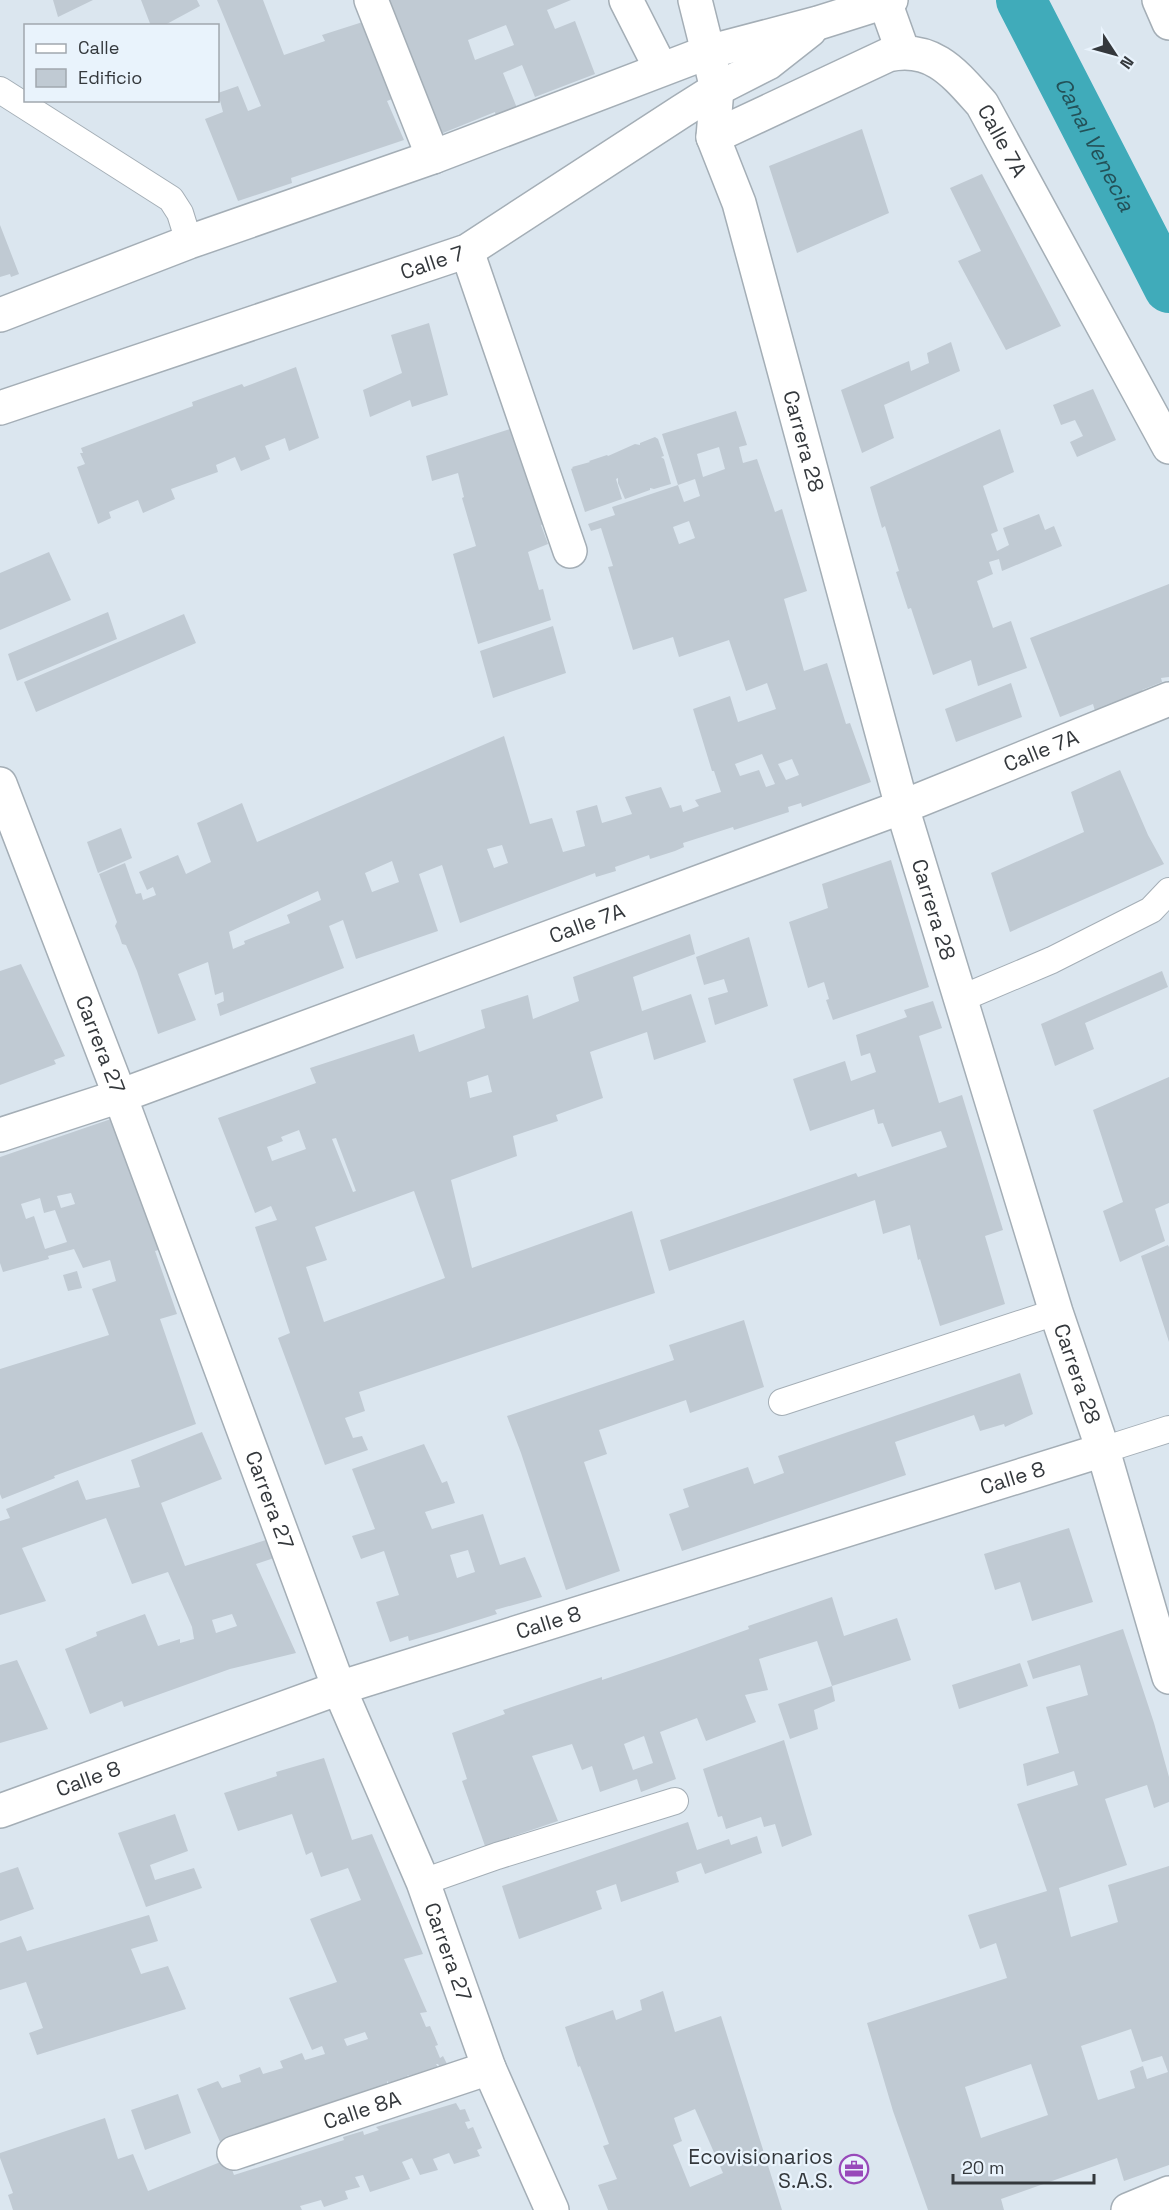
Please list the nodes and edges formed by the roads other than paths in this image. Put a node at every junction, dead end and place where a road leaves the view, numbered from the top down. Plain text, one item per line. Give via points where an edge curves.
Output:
1 (371, 0) edge
2 (626, 0) edge
3 (695, 0) edge
4 (1159, 0) edge
5 (888, 1) edge
6 (818, 23) junction
7 (1169, 23) edge
8 (708, 52) junction
9 (903, 52) junction
10 (661, 69) junction
11 (717, 89) junction
12 (0, 90) edge
13 (682, 111) junction
14 (713, 137) junction
15 (433, 157) junction
16 (189, 242) junction
17 (467, 250) junction
18 (0, 315) edge
19 (0, 408) edge
20 (1169, 447) edge
21 (570, 552) dead end
22 (1169, 699) edge
23 (0, 784) edge
24 (902, 807) junction
25 (1169, 891) edge
26 (960, 999) junction
27 (120, 1096) junction
28 (0, 1135) edge
29 (1056, 1312) junction
30 (782, 1402) dead end
31 (1169, 1429) edge
32 (1103, 1450) junction
33 (1169, 1677) edge
34 (339, 1688) junction
35 (675, 1801) dead end
36 (0, 1811) edge
37 (423, 1882) junction
38 (489, 2068) junction
39 (234, 2153) dead end
40 (1169, 2193) edge
41 (552, 2210) edge
42 (1128, 2210) edge

1 - 15 street
2 - 10 street, Carrera 28
3 - 8 street, Carrera 28
4 - 7 street
5 - 6 street, Calle 7
5 - 9 street
6 - 8 street, Calle 7
6 - 11 street, Calle 7 via 768,63
8 - 10 street, Calle 7
8 - 11 street, Carrera 28
9 - 14 street
9 - 20 street, Calle 7A via 920,54 948,67 982,104
10 - 13 street, Carrera 28
10 - 15 street, Calle 7
11 - 13 street, Calle 7
11 - 14 street, Carrera 28
12 - 16 lane via 171,199
13 - 14 street, Carrera 28
13 - 17 street, Calle 7
14 - 24 street, Carrera 28 via 739,203
15 - 16 street, Calle 7
16 - 18 street, Calle 7
17 - 19 street, Calle 7
17 - 21 street
22 - 24 street, Calle 7A
23 - 27 street, Carrera 27
24 - 26 street, Carrera 28
24 - 27 street, Calle 7A
25 - 26 lane via 1151,909 1052,960
26 - 29 street, Carrera 28
27 - 28 street, Calle 7A
27 - 34 street, Carrera 27
29 - 30 lane
29 - 32 street, Carrera 28
31 - 32 lane
32 - 33 street, Carrera 28
32 - 34 street, Calle 8
34 - 36 street, Calle 8
34 - 37 street, Carrera 27
35 - 37 lane
37 - 38 street, Carrera 27
38 - 39 street, Calle 8A
38 - 41 street, Carrera 27
40 - 42 street

